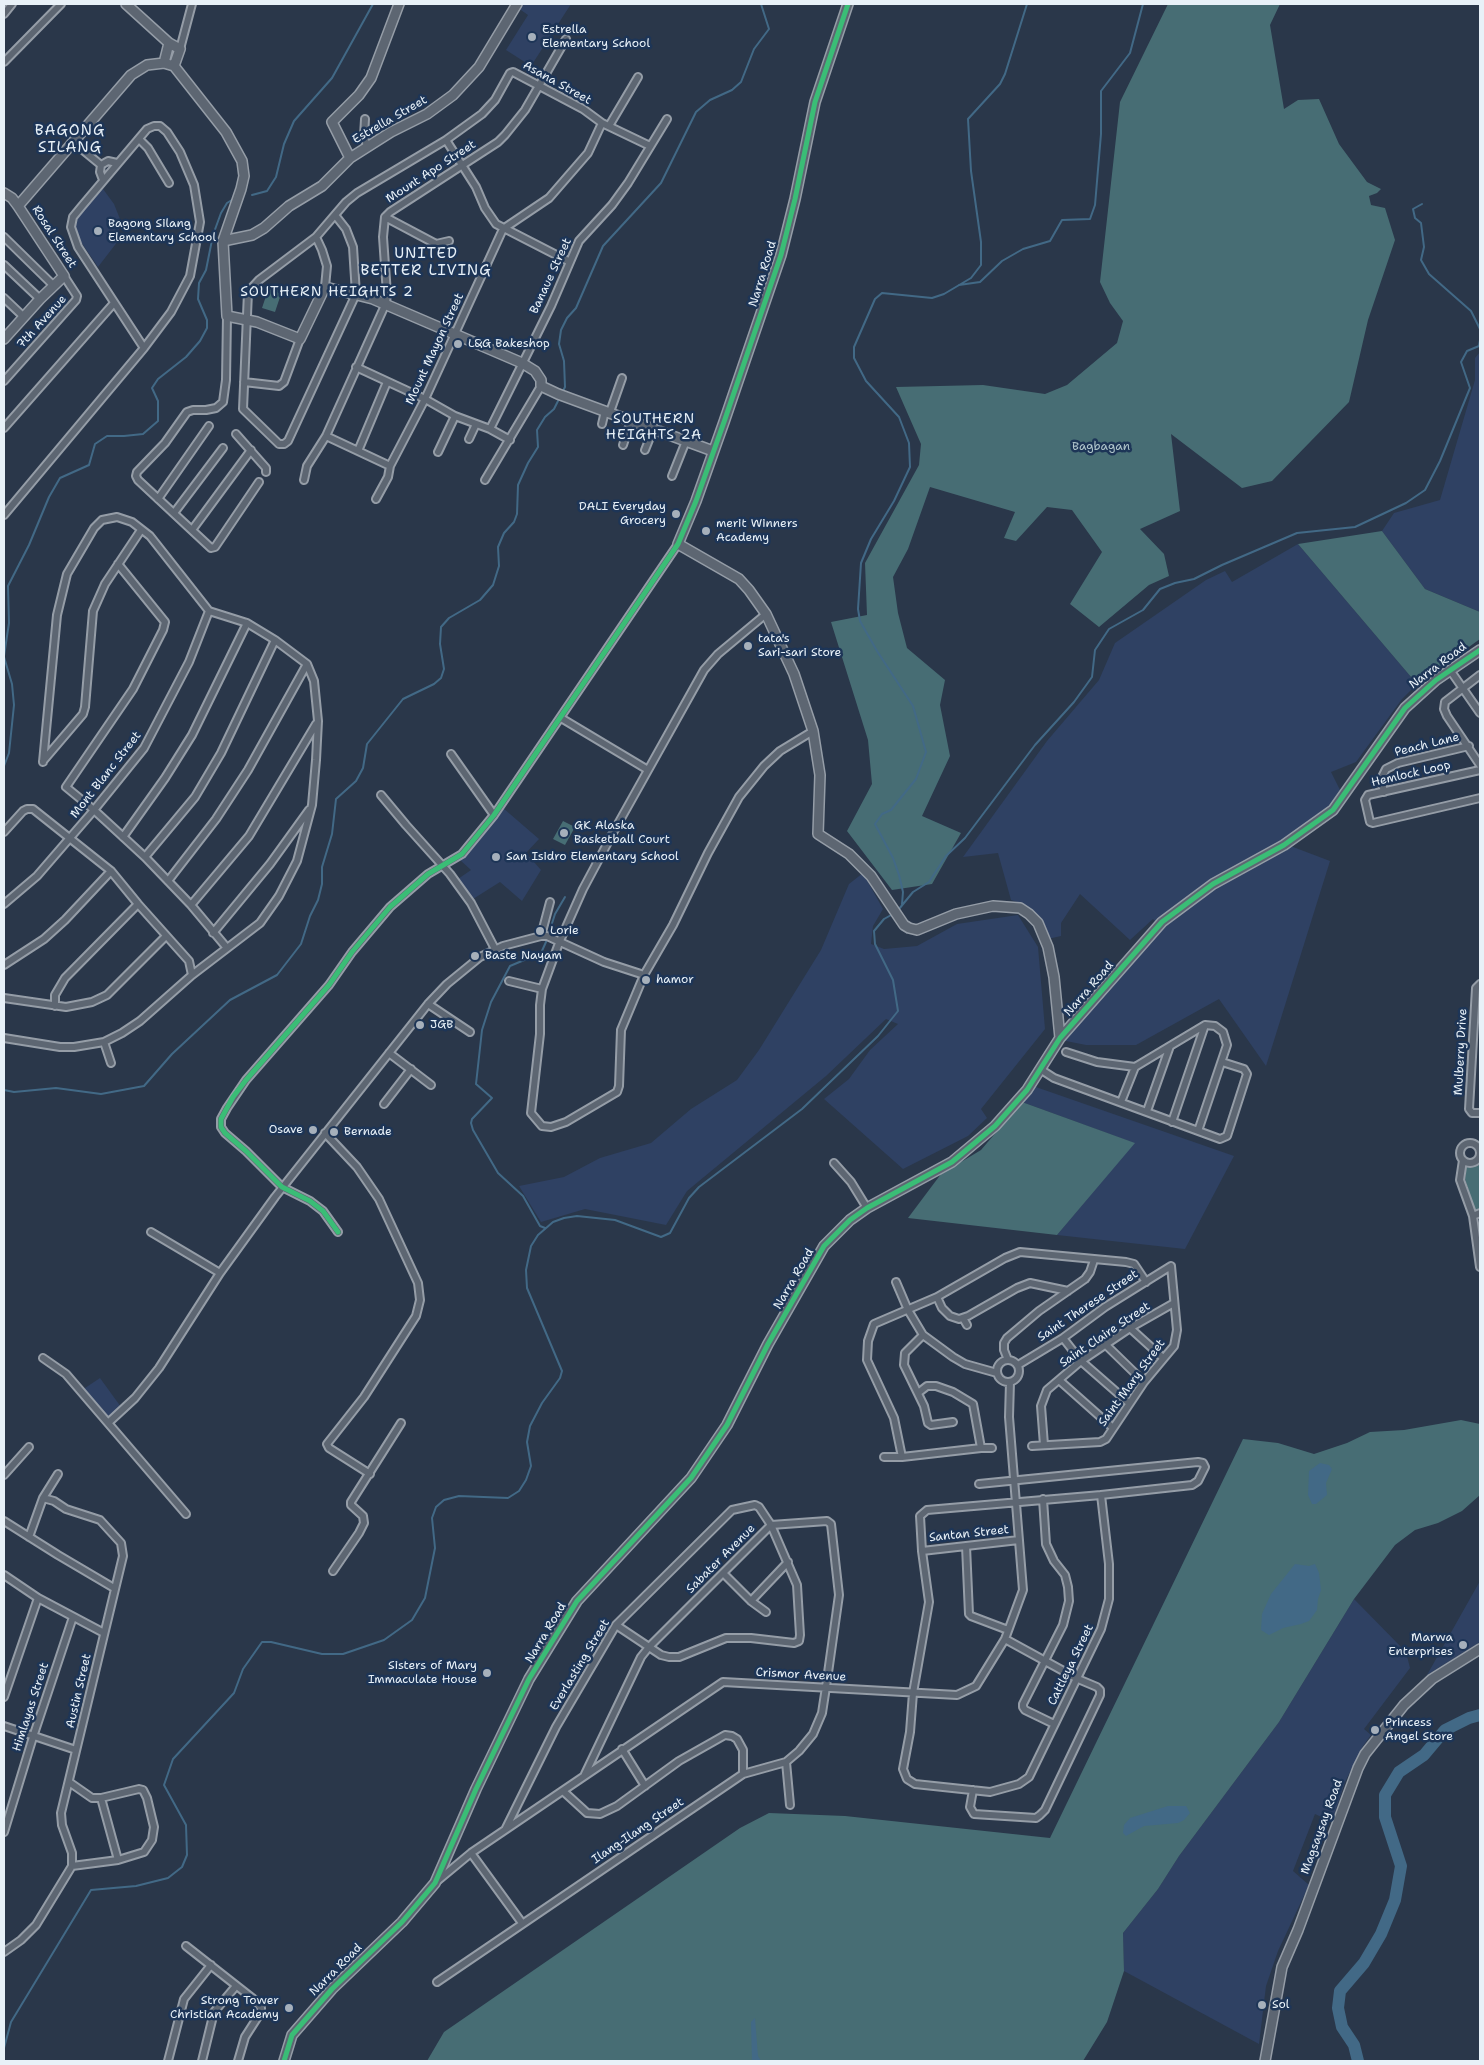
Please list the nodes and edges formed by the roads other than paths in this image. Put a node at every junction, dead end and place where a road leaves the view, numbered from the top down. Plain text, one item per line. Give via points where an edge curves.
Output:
1 (12, 4) edge
2 (60, 4) edge
3 (126, 4) edge
4 (192, 4) edge
5 (398, 4) edge
6 (517, 4) edge
7 (848, 4) edge
8 (4, 14) edge
9 (566, 40) dead end
10 (169, 43) junction
11 (180, 49) junction
12 (4, 62) edge
13 (164, 63) junction
14 (174, 66) junction
15 (638, 77) dead end
16 (539, 86) junction
17 (365, 119) dead end
18 (667, 119) dead end
19 (602, 123) junction
20 (609, 126) junction
21 (138, 139) junction
22 (446, 140) junction
23 (73, 142) junction
24 (367, 146) junction
25 (650, 146) junction
26 (350, 158) junction
27 (117, 163) junction
28 (101, 165) junction
29 (462, 165) junction
30 (103, 180) junction
31 (169, 183) dead end
32 (4, 194) edge
33 (18, 206) junction
34 (335, 215) junction
35 (385, 218) junction
36 (503, 229) junction
37 (4, 237) edge
38 (316, 237) junction
39 (223, 241) junction
40 (449, 241) dead end
41 (570, 262) junction
42 (4, 265) edge
43 (64, 276) junction
44 (53, 286) junction
45 (325, 287) junction
46 (356, 294) junction
47 (4, 298) edge
48 (40, 299) junction
49 (76, 300) joint
50 (114, 303) junction
51 (386, 303) junction
52 (227, 316) junction
53 (24, 317) junction
54 (246, 318) junction
55 (454, 333) junction
56 (5, 335) edge
57 (300, 339) junction
58 (144, 348) junction
59 (522, 363) junction
60 (356, 367) junction
61 (622, 378) dead end
62 (4, 381) edge
63 (244, 382) junction
64 (387, 382) junction
65 (542, 386) junction
66 (425, 399) junction
67 (608, 412) junction
68 (455, 416) junction
69 (630, 420) junction
70 (476, 424) junction
71 (602, 424) dead end
72 (209, 426) dead end
73 (4, 428) edge
74 (490, 429) junction
75 (654, 430) junction
76 (236, 434) dead end
77 (326, 436) junction
78 (469, 440) dead end
79 (510, 440) junction
80 (686, 441) junction
81 (622, 445) dead end
82 (223, 448) dead end
83 (251, 450) junction
84 (645, 450) dead end
85 (358, 451) junction
86 (713, 451) junction
87 (438, 452) dead end
88 (390, 466) junction
89 (266, 472) dead end
90 (672, 476) dead end
91 (304, 480) dead end
92 (485, 480) dead end
93 (259, 482) dead end
94 (158, 499) junction
95 (376, 499) dead end
96 (174, 513) junction
97 (4, 515) edge
98 (142, 530) junction
99 (192, 530) junction
100 (678, 544) junction
101 (118, 564) junction
102 (209, 612) junction
103 (766, 614) junction
104 (247, 622) junction
105 (275, 640) junction
106 (1480, 650) edge
107 (308, 664) junction
108 (1450, 670) junction
109 (1480, 674) edge
110 (1463, 689) junction
111 (1480, 713) edge
112 (560, 718) junction
113 (318, 721) junction
114 (813, 731) junction
115 (1469, 746) junction
116 (451, 754) dead end
117 (1480, 765) edge
118 (648, 770) junction
119 (1480, 770) edge
120 (1384, 792) junction
121 (381, 795) dead end
122 (1480, 798) edge
123 (312, 805) junction
124 (94, 810) junction
125 (494, 815) junction
126 (4, 832) edge
127 (123, 837) junction
128 (68, 839) junction
129 (145, 857) junction
130 (444, 866) junction
131 (111, 871) junction
132 (168, 881) junction
133 (550, 902) dead end
134 (4, 904) edge
135 (138, 904) junction
136 (191, 905) junction
137 (213, 933) junction
138 (166, 936) junction
139 (546, 937) junction
140 (559, 943) junction
141 (227, 948) junction
142 (495, 950) junction
143 (4, 965) edge
144 (192, 975) junction
145 (644, 975) junction
146 (509, 981) dead end
147 (1480, 984) edge
148 (542, 989) junction
149 (4, 998) edge
150 (428, 1004) junction
151 (55, 1006) junction
152 (1205, 1025) junction
153 (470, 1032) dead end
154 (4, 1038) edge
155 (1060, 1038) junction
156 (104, 1042) junction
157 (1170, 1046) junction
158 (1066, 1052) dead end
159 (389, 1053) junction
160 (1222, 1062) junction
161 (111, 1063) dead end
162 (1135, 1067) junction
163 (1040, 1069) junction
164 (411, 1070) junction
165 (431, 1085) dead end
166 (1121, 1102) junction
167 (384, 1104) dead end
168 (1146, 1112) junction
169 (1480, 1113) edge
170 (1172, 1122) junction
171 (1198, 1131) junction
172 (325, 1133) junction
173 (1480, 1152) edge
174 (1463, 1160) junction
175 (834, 1163) dead end
176 (282, 1188) junction
177 (867, 1208) junction
178 (1480, 1213) edge
179 (1473, 1216) junction
180 (151, 1232) dead end
181 (338, 1232) dead end
182 (1479, 1244) edge
183 (1094, 1260) junction
184 (1171, 1266) joint
185 (1480, 1267) edge
186 (220, 1273) junction
187 (896, 1282) dead end
188 (1146, 1282) junction
189 (1068, 1291) junction
190 (937, 1297) junction
191 (1174, 1303) junction
192 (908, 1310) junction
193 (963, 1318) junction
194 (967, 1325) dead end
195 (1130, 1328) junction
196 (923, 1335) junction
197 (1063, 1338) junction
198 (1106, 1345) junction
199 (43, 1358) dead end
200 (1163, 1358) junction
201 (1008, 1360) junction
202 (1081, 1362) junction
203 (1018, 1365) junction
204 (997, 1373) junction
205 (1059, 1380) junction
206 (1010, 1382) junction
207 (1144, 1382) junction
208 (918, 1393) junction
209 (1129, 1403) junction
210 (953, 1422) dead end
211 (108, 1423) junction
212 (401, 1423) dead end
213 (1113, 1428) junction
214 (1044, 1445) junction
215 (1032, 1446) dead end
216 (29, 1447) dead end
217 (981, 1448) junction
218 (992, 1448) dead end
219 (884, 1457) dead end
220 (902, 1457) junction
221 (4, 1474) edge
222 (58, 1474) dead end
223 (370, 1474) junction
224 (1014, 1481) junction
225 (979, 1484) dead end
226 (1101, 1495) junction
227 (42, 1498) junction
228 (1044, 1499) junction
229 (1015, 1501) junction
230 (186, 1514) dead end
231 (4, 1521) edge
232 (771, 1525) junction
233 (29, 1537) junction
234 (1019, 1540) junction
235 (966, 1546) junction
236 (922, 1551) junction
237 (788, 1562) junction
238 (333, 1571) dead end
239 (723, 1573) junction
240 (4, 1578) edge
241 (114, 1588) junction
242 (38, 1598) junction
243 (751, 1601) junction
244 (766, 1612) dead end
245 (73, 1617) junction
246 (616, 1625) junction
247 (1008, 1630) junction
248 (104, 1633) junction
249 (1005, 1640) junction
250 (649, 1647) junction
251 (1480, 1649) edge
252 (1046, 1660) junction
253 (1078, 1679) junction
254 (826, 1687) junction
255 (913, 1693) junction
256 (4, 1697) edge
257 (1054, 1724) junction
258 (4, 1726) edge
259 (33, 1737) junction
260 (622, 1749) junction
261 (76, 1750) junction
262 (786, 1762) junction
263 (585, 1774) junction
264 (743, 1774) junction
265 (68, 1782) junction
266 (645, 1786) junction
267 (973, 1790) junction
268 (563, 1791) junction
269 (102, 1798) junction
270 (790, 1805) dead end
271 (505, 1830) junction
272 (4, 1832) edge
273 (471, 1853) junction
274 (118, 1860) junction
275 (72, 1866) junction
276 (435, 1883) junction
277 (522, 1923) junction
278 (186, 1946) dead end
279 (4, 1952) edge
280 (211, 1965) junction
281 (437, 1982) dead end
282 (236, 1986) junction
283 (168, 2061) edge
284 (202, 2061) edge
285 (238, 2061) edge
286 (284, 2061) edge
287 (1265, 2061) edge

1 - 8 street
2 - 12 street
3 - 10 street
4 - 11 street
5 - 26 street via 371,78 332,122
6 - 24 street, Estrella Street via 479,67 453,95 427,114
7 - 86 street, Narra Road via 815,102 781,255
9 - 16 street, Mount Apo Street
10 - 11 street
10 - 13 street
11 - 14 street
13 - 14 street
13 - 23 street via 147,65 131,75
14 - 39 street via 226,132 242,161 244,176 241,189
15 - 20 street
16 - 19 street, Asana Street
16 - 22 street, Asana Street via 516,72 510,73 500,93 482,114
16 - 29 street, Mount Apo Street via 505,135
17 - 24 street
18 - 25 street, Banaue Street
19 - 20 street, Asana Street
19 - 36 street via 588,153 549,198
20 - 25 street, Asana Street
21 - 27 street
21 - 31 street via 148,148
21 - 58 street via 154,126 160,126 167,132 180,152 194,186 200,222 185,288
22 - 29 street
22 - 34 street via 358,193
23 - 28 street
23 - 33 street
24 - 26 street, Estrella Street
25 - 41 street, Banaue Street via 612,205 579,241
26 - 39 street, Estrella Street via 322,186 289,206 264,228 246,237
27 - 28 street via 108,161
27 - 30 street
28 - 30 street
29 - 35 street, Mount Apo Street
29 - 36 street via 485,208
30 - 50 street via 73,217 71,227 78,248
32 - 33 street, Rosal Street
33 - 43 street, Rosal Street
34 - 38 street
34 - 46 street via 346,229 353,247
35 - 40 street via 436,244
35 - 51 street, Mount Apo Street
36 - 41 street
36 - 55 street, Mount Mayon Street
37 - 44 street
38 - 45 street via 327,266
38 - 54 street via 251,286
39 - 52 street
41 - 59 street, Banaue Street
42 - 48 street
43 - 44 street
43 - 49 street, Rosal Street via 77,296
44 - 48 street
45 - 46 street
45 - 57 street
46 - 51 street
46 - 63 street via 284,444 275,441 246,414 242,403
47 - 53 street
48 - 53 street
49 - 62 street, 7th Avenue
50 - 58 street
50 - 73 street
51 - 55 street
51 - 60 street, Mount Apo Street
52 - 54 street
52 - 94 street via 223,402 216,408 187,412 165,444 137,472 138,480
53 - 56 street
54 - 57 street
54 - 63 street
55 - 59 street
55 - 66 street, Mount Mayon Street
57 - 63 street via 284,382 279,386
58 - 97 street
59 - 65 street via 535,371
59 - 74 street, Banaue Street
60 - 64 street
60 - 77 street, Mount Apo Street
61 - 67 street
64 - 66 street
64 - 85 street
65 - 67 street
65 - 79 street
66 - 68 street
66 - 88 street, Mount Mayon Street
67 - 69 street
67 - 71 street
68 - 70 street
68 - 87 street
69 - 75 street
69 - 81 street
70 - 74 street
70 - 78 street
72 - 94 street
74 - 79 street
75 - 80 street
75 - 84 street
76 - 83 street
77 - 85 street
77 - 91 street, Mount Apo Street via 308,466
79 - 92 street
80 - 86 street
80 - 90 street
82 - 96 street
83 - 89 street
83 - 99 street
85 - 88 street
86 - 100 street, Narra Road
88 - 95 street, Mount Mayon Street
93 - 99 street via 213,548
94 - 96 street
96 - 99 street
98 - 101 street
98 - 101 street via 117,517 102,520 67,574 57,615 43,762 83,714 93,611 104,584
98 - 102 street
100 - 103 street via 739,579
100 - 112 street
101 - 124 street via 165,622 133,689 66,788
102 - 104 street
102 - 124 street, Mont Blanc Street via 189,662 144,748
103 - 114 street via 794,674
103 - 118 street via 704,670
104 - 105 street
104 - 127 street via 192,735
105 - 107 street
105 - 129 street via 217,760 195,797
106 - 108 street, Narra Road
107 - 113 street via 314,681
107 - 132 street via 248,770 216,819
108 - 110 street
108 - 155 street, Narra Road via 1405,708 1333,810 1284,845 1213,884 1162,922
109 - 110 street
110 - 111 street
110 - 115 street via 1445,702 1444,708
112 - 118 street
112 - 125 street
113 - 123 street
113 - 136 street via 249,836
114 - 145 street via 780,751 739,797
114 - 155 street via 820,775 818,834 849,854 871,876 904,925 917,930 956,914 993,906 1020,908 1029,914 1041,928 1048,948
115 - 117 street
115 - 120 street, Peach Lane via 1398,763 1386,769 1381,779
116 - 125 street
118 - 140 street
119 - 120 street, Hemlock Loop
120 - 122 street, Hemlock Loop via 1368,795 1365,800 1370,822
121 - 130 street
123 - 137 street via 270,864
123 - 141 street via 297,860 279,896 260,923
124 - 127 street
124 - 128 street, Mont Blanc Street
125 - 130 street via 462,854
126 - 128 street via 23,811 33,809
127 - 129 street
128 - 131 street
128 - 134 street, Mont Blanc Street via 37,876
129 - 132 street
130 - 142 street via 471,903
130 - 176 street via 428,874 390,907 226,1108 221,1119 225,1133
131 - 135 street
131 - 143 street via 44,939
132 - 136 street
133 - 139 street
135 - 138 street
135 - 151 street via 65,978 55,995
136 - 137 street
137 - 141 street
138 - 144 street via 189,961
138 - 151 street via 108,995 80,1005
139 - 140 street
139 - 142 street
140 - 145 street
140 - 148 street
141 - 144 street
142 - 150 street via 480,956 462,970
144 - 156 street via 132,1027
145 - 148 street via 621,1030 617,1092 570,1120 546,1128 531,1113
146 - 148 street
147 - 169 street, Mulberry Drive via 1476,988 1470,1109 1472,1113
149 - 151 street
150 - 153 street
150 - 159 street
152 - 157 street
152 - 160 street via 1216,1026 1223,1032 1227,1045
152 - 170 street
154 - 156 street via 60,1047
155 - 163 street, Narra Road
156 - 161 street
157 - 162 street
157 - 168 street
158 - 162 street via 1097,1062
159 - 164 street
159 - 172 street
160 - 171 street
160 - 171 street via 1244,1069 1246,1074 1227,1136 1220,1139
162 - 166 street
163 - 166 street via 1054,1078
163 - 177 street, Narra Road via 1012,1109 978,1142 952,1162
164 - 165 street
164 - 167 street
166 - 168 street
168 - 170 street
170 - 171 street
172 - 176 street
172 - 223 street via 379,1198 418,1283 420,1300 416,1316 364,1397 327,1444
173 - 174 street via 1474,1162
173 - 174 street via 1478,1146 1466,1143 1461,1148
174 - 179 street via 1460,1180
175 - 177 street
176 - 181 street via 323,1211
176 - 186 street
177 - 276 street, Narra Road via 824,1246 726,1425 691,1478 577,1601 530,1679 476,1789
178 - 179 street
179 - 182 street
180 - 186 street
182 - 185 street
183 - 188 street via 1134,1264
183 - 189 street via 1085,1279
183 - 190 street via 1020,1252
184 - 188 street, Saint Therese Street
184 - 191 street, Saint Mary Street
186 - 211 street via 159,1368 135,1398
187 - 192 street
188 - 197 street, Saint Therese Street
189 - 193 street via 1030,1283
189 - 201 street via 1008,1338 1004,1350
190 - 192 street
190 - 193 street via 950,1316
191 - 195 street, Saint Claire Street
191 - 200 street, Saint Mary Street via 1177,1330 1174,1346
192 - 196 street
192 - 220 street via 874,1324 868,1341 867,1360 894,1418
193 - 194 street
195 - 198 street, Saint Claire Street
195 - 200 street
196 - 204 street via 959,1360
196 - 208 street via 903,1358
197 - 202 street
197 - 203 street, Saint Therese Street
198 - 202 street, Saint Claire Street
198 - 207 street
199 - 211 street via 66,1374
200 - 207 street, Saint Mary Street
201 - 203 street
201 - 204 street via 998,1366
202 - 205 street, Saint Claire Street
202 - 209 street
203 - 206 street via 1019,1376
204 - 206 street via 1000,1379
205 - 213 street
205 - 214 street, Saint Claire Street via 1047,1390 1041,1406
206 - 224 street, Crismor Avenue via 1008,1417
207 - 209 street, Saint Mary Street
208 - 210 street via 928,1423
208 - 217 street via 927,1386 936,1386 973,1404
209 - 213 street, Saint Mary Street
211 - 230 street
212 - 223 street
213 - 214 street, Saint Mary Street via 1100,1442
214 - 215 street, Saint Mary Street
216 - 221 street
217 - 218 street
217 - 220 street
219 - 220 street
222 - 227 street
223 - 238 street via 350,1502 363,1516 364,1523
224 - 225 street
224 - 226 street via 1204,1463 1198,1481 1192,1484
224 - 229 street, Crismor Avenue
226 - 228 street, Cattleya Street
226 - 253 street, Cattleya Street via 1109,1564 1109,1599 1102,1629
227 - 233 street
227 - 241 street, Austin Street via 100,1520 121,1542 123,1556
228 - 229 street, Cattleya Street
228 - 252 street via 1046,1544 1065,1575 1068,1587 1063,1625
229 - 234 street, Crismor Avenue
229 - 236 street, Cattleya Street via 927,1510 920,1516
231 - 233 street
232 - 237 street
232 - 239 street, Sabater Avenue
232 - 246 street, Everlasting Street via 755,1505 732,1510
232 - 254 street, Sabater Avenue via 827,1521 832,1528 839,1595
233 - 241 street
234 - 235 street, Santan Street
234 - 247 street, Crismor Avenue via 1023,1590
235 - 236 street, Santan Street
235 - 247 street via 967,1610 972,1616
236 - 255 street, Cattleya Street via 929,1602
237 - 243 street
237 - 250 street via 797,1585 799,1641 726,1638 679,1657 661,1655
239 - 243 street
239 - 250 street, Sabater Avenue
240 - 242 street
241 - 248 street, Austin Street
242 - 245 street
242 - 256 street
243 - 244 street
245 - 248 street
245 - 259 street, Himlayas Street
246 - 250 street
246 - 271 street, Everlasting Street via 556,1727
247 - 249 street, Crismor Avenue
248 - 261 street, Austin Street
249 - 252 street
249 - 255 street, Crismor Avenue via 976,1686 967,1692 957,1695
250 - 263 street, Sabater Avenue via 641,1657
251 - 287 street, Magsaysay Road via 1432,1679 1404,1705 1365,1754 1282,1967
252 - 253 street
252 - 257 street via 1023,1707
253 - 257 street, Cattleya Street
253 - 267 street via 1097,1687 1100,1695 1045,1810 1036,1818 974,1814 970,1806
254 - 255 street, Crismor Avenue
254 - 260 street, Crismor Avenue via 723,1682
254 - 262 street, Ilang-Ilang Street via 822,1713 813,1734
255 - 267 street, Cattleya Street via 903,1769 907,1779 915,1784
257 - 267 street, Cattleya Street via 1029,1777 1020,1784 990,1792
258 - 259 street
259 - 261 street
259 - 272 street, Himlayas Street
260 - 263 street, Crismor Avenue
260 - 266 street
261 - 265 street, Austin Street
262 - 264 street, Ilang-Ilang Street
262 - 270 street
263 - 268 street, Crismor Avenue
264 - 266 street via 743,1750 737,1739 725,1735 679,1761
264 - 277 street, Ilang-Ilang Street
265 - 269 street via 88,1796
265 - 275 street, Austin Street via 61,1821 72,1853
266 - 268 street via 600,1814 587,1813
268 - 271 street, Crismor Avenue
269 - 274 street
269 - 274 street via 139,1789 147,1798 154,1827 149,1847 136,1856
271 - 273 street, Crismor Avenue
273 - 276 street, Crismor Avenue
273 - 277 street
274 - 275 street
275 - 279 street via 36,1925
276 - 286 street, Narra Road via 402,1922 332,1989 292,2035
277 - 281 street, Ilang-Ilang Street
278 - 280 street
280 - 282 street
280 - 283 street via 184,1998
282 - 284 street via 214,2012
282 - 285 street via 259,2004 262,2012 245,2036

